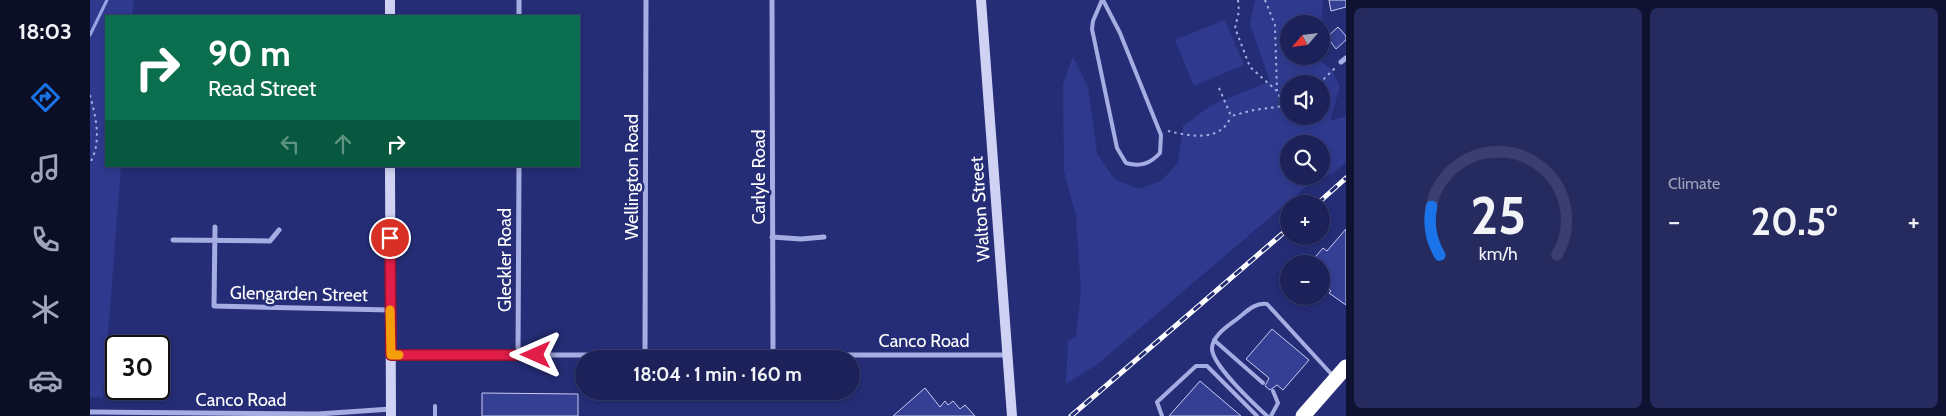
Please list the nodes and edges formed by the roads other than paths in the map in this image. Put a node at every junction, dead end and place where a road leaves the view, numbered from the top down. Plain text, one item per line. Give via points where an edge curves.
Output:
1 (390, 0) edge
2 (519, 0) edge
3 (646, 0) edge
4 (772, 0) edge
5 (981, 0) edge
6 (1103, 0) edge
7 (390, 15) edge
8 (519, 15) edge
9 (1346, 58) edge
10 (1341, 62) road end
11 (390, 167) edge
12 (519, 167) edge
13 (215, 227) dead end
14 (279, 230) dead end
15 (772, 237) junction
16 (824, 237) dead end
17 (173, 240) dead end
18 (215, 240) junction
19 (390, 310) junction
20 (1214, 340) junction
21 (646, 350) edge
22 (773, 350) edge
23 (860, 354) edge
24 (391, 355) junction
25 (518, 355) junction
26 (575, 355) edge
27 (1007, 355) junction
28 (1346, 367) edge
29 (1335, 379) junction
30 (1263, 383) dead end
31 (1273, 391) dead end
32 (434, 406) dead end
33 (90, 412) edge
34 (391, 413) edge
35 (435, 416) edge
36 (1012, 416) edge
37 (1162, 416) edge
38 (1257, 416) edge
39 (1268, 416) edge
40 (1272, 416) edge
41 (1303, 416) edge

1 - 7 street
2 - 8 street
3 - 21 street, Wellington Road
4 - 15 street, Carlyle Road
5 - 27 street, Walton Street
6 - 6 lane via 1092,29 1117,148 1126,163 1145,164 1160,153 1161,135 1120,33
9 - 10 street
11 - 19 street
12 - 25 street, Gleckler Road
13 - 18 street
14 - 18 street via 270,241
15 - 16 street via 801,240
15 - 22 street, Carlyle Road
17 - 18 street
18 - 19 street, Glengarden Street via 214,306
19 - 24 street
20 - 29 lane via 1222,330 1256,305 1267,304
20 - 30 lane
20 - 39 lane via 1213,353 1219,364
23 - 27 street, Canco Road
24 - 25 street, Canco Road
24 - 34 street
25 - 26 street, Canco Road
27 - 36 street, Walton Street
28 - 29 highway
29 - 41 highway
31 - 40 lane via 1278,403
32 - 35 lane
33 - 34 street, Canco Road
37 - 38 lane via 1157,402 1196,366 1207,366

